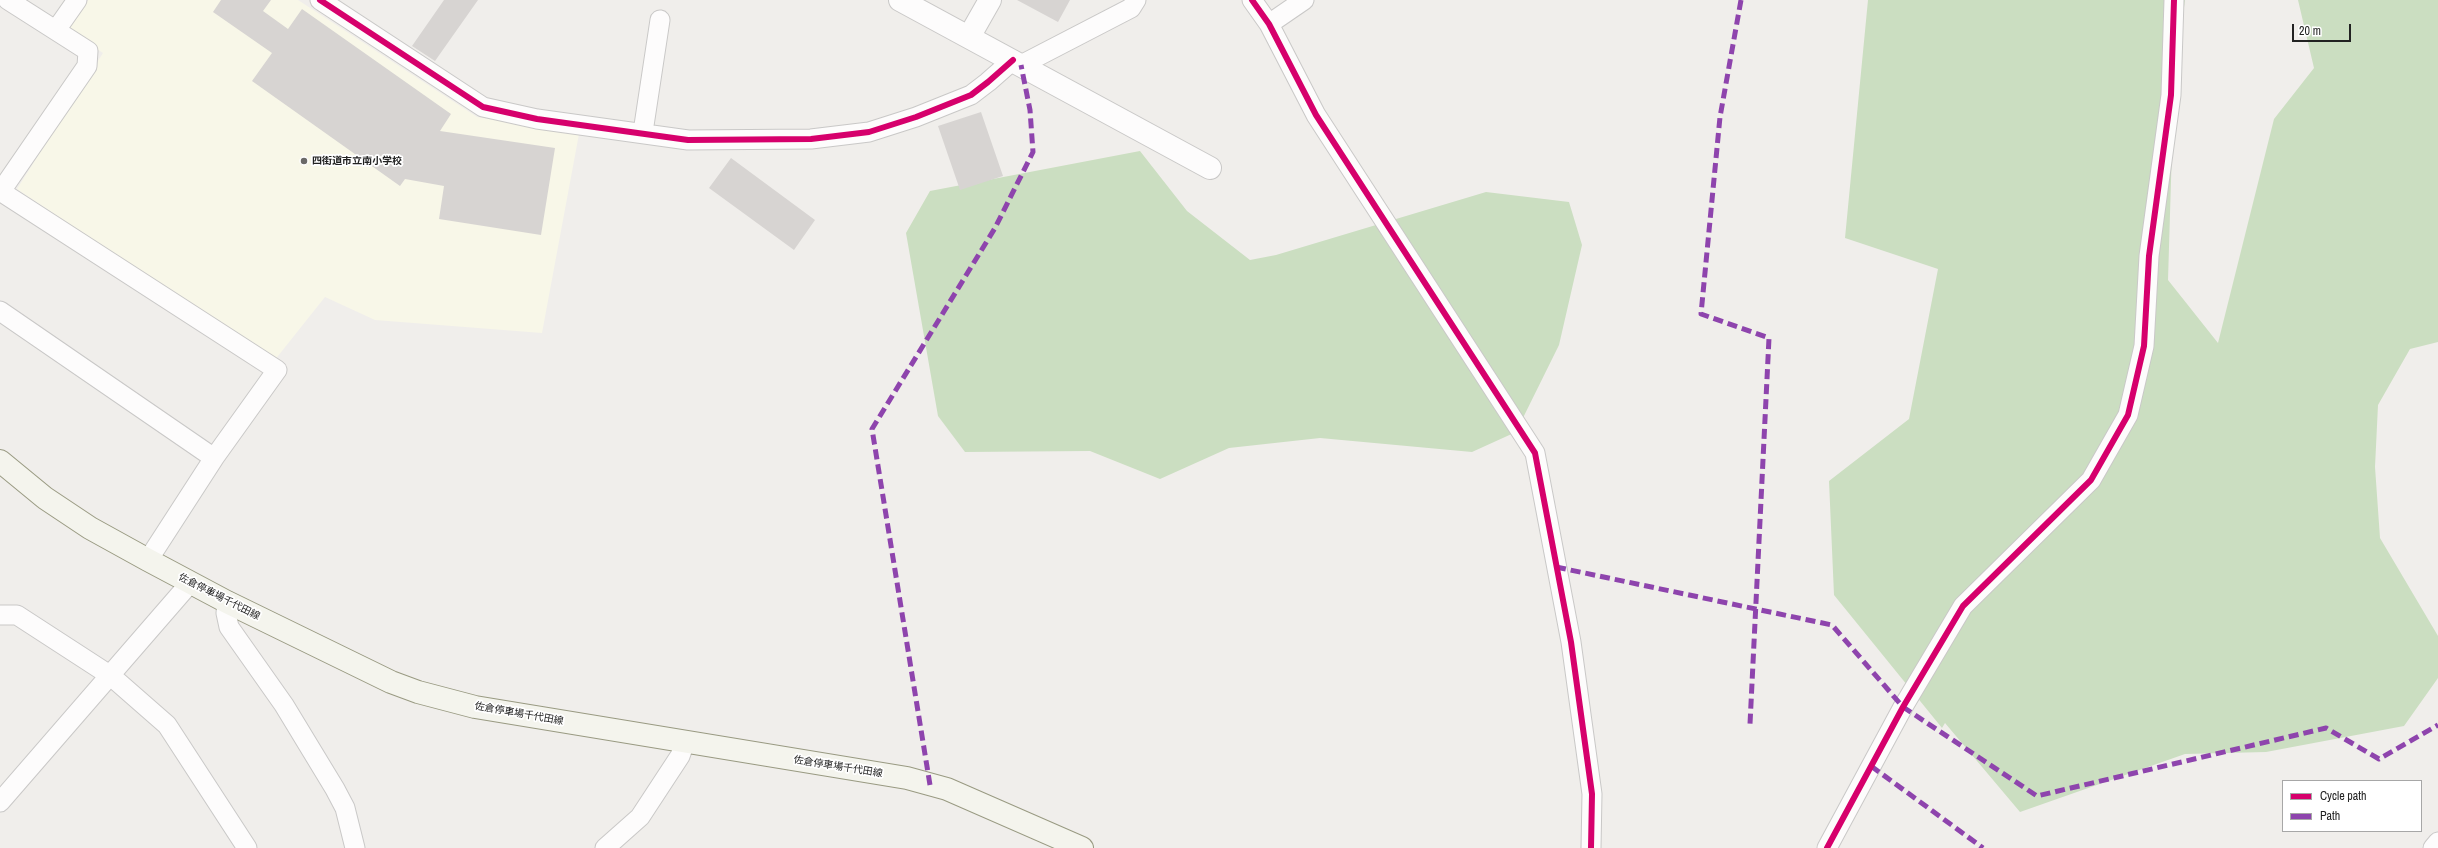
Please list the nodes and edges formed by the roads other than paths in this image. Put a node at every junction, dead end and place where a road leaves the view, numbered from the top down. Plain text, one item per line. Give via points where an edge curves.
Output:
1 (8, 0) edge
2 (78, 0) edge
3 (320, 0) edge
4 (900, 0) edge
5 (990, 0) edge
6 (1136, 0) edge
7 (1252, 0) edge
8 (1304, 0) edge
9 (2174, 0) edge
10 (660, 20) dead end
11 (1269, 24) junction
12 (56, 30) junction
13 (969, 37) junction
14 (1017, 62) junction
15 (643, 132) junction
16 (1210, 168) dead end
17 (0, 191) edge
18 (0, 311) edge
19 (214, 458) junction
20 (0, 461) edge
21 (148, 560) junction
22 (190, 583) junction
23 (227, 602) junction
24 (0, 615) edge
25 (111, 676) junction
26 (685, 742) junction
27 (0, 802) edge
28 (2438, 842) edge
29 (247, 848) edge
30 (355, 848) edge
31 (605, 848) edge
32 (1082, 848) edge
33 (1591, 848) edge
34 (1826, 848) edge
35 (2433, 848) edge

1 - 12 street
2 - 12 street
3 - 15 street via 483,107 537,119
4 - 13 street
5 - 13 street
6 - 14 street via 1131,8
7 - 11 street
8 - 11 street
9 - 34 street via 2171,95 2149,256 2144,346 2128,415 2091,480 1963,606 1903,707
10 - 15 street
11 - 33 street via 1316,115 1535,453 1571,642 1592,794
12 - 17 street via 88,51 87,66
13 - 14 street
14 - 15 street via 971,94 916,117 869,132 811,139 720,141 688,140
14 - 16 street
17 - 19 street via 276,370
18 - 19 street
19 - 21 street
20 - 21 main road, 佐倉停車場千代田線 via 45,498 90,528
21 - 22 main road, 佐倉停車場千代田線
22 - 23 main road, 佐倉停車場千代田線
22 - 25 street
23 - 26 main road, 佐倉停車場千代田線 via 391,682 418,692 475,707
23 - 30 street via 229,627 284,705 335,789 344,808
24 - 25 street via 17,615
25 - 27 street
25 - 29 street via 168,725
26 - 31 street via 680,756 640,817
26 - 32 main road, 佐倉停車場千代田線 via 907,778 941,787
28 - 35 street

